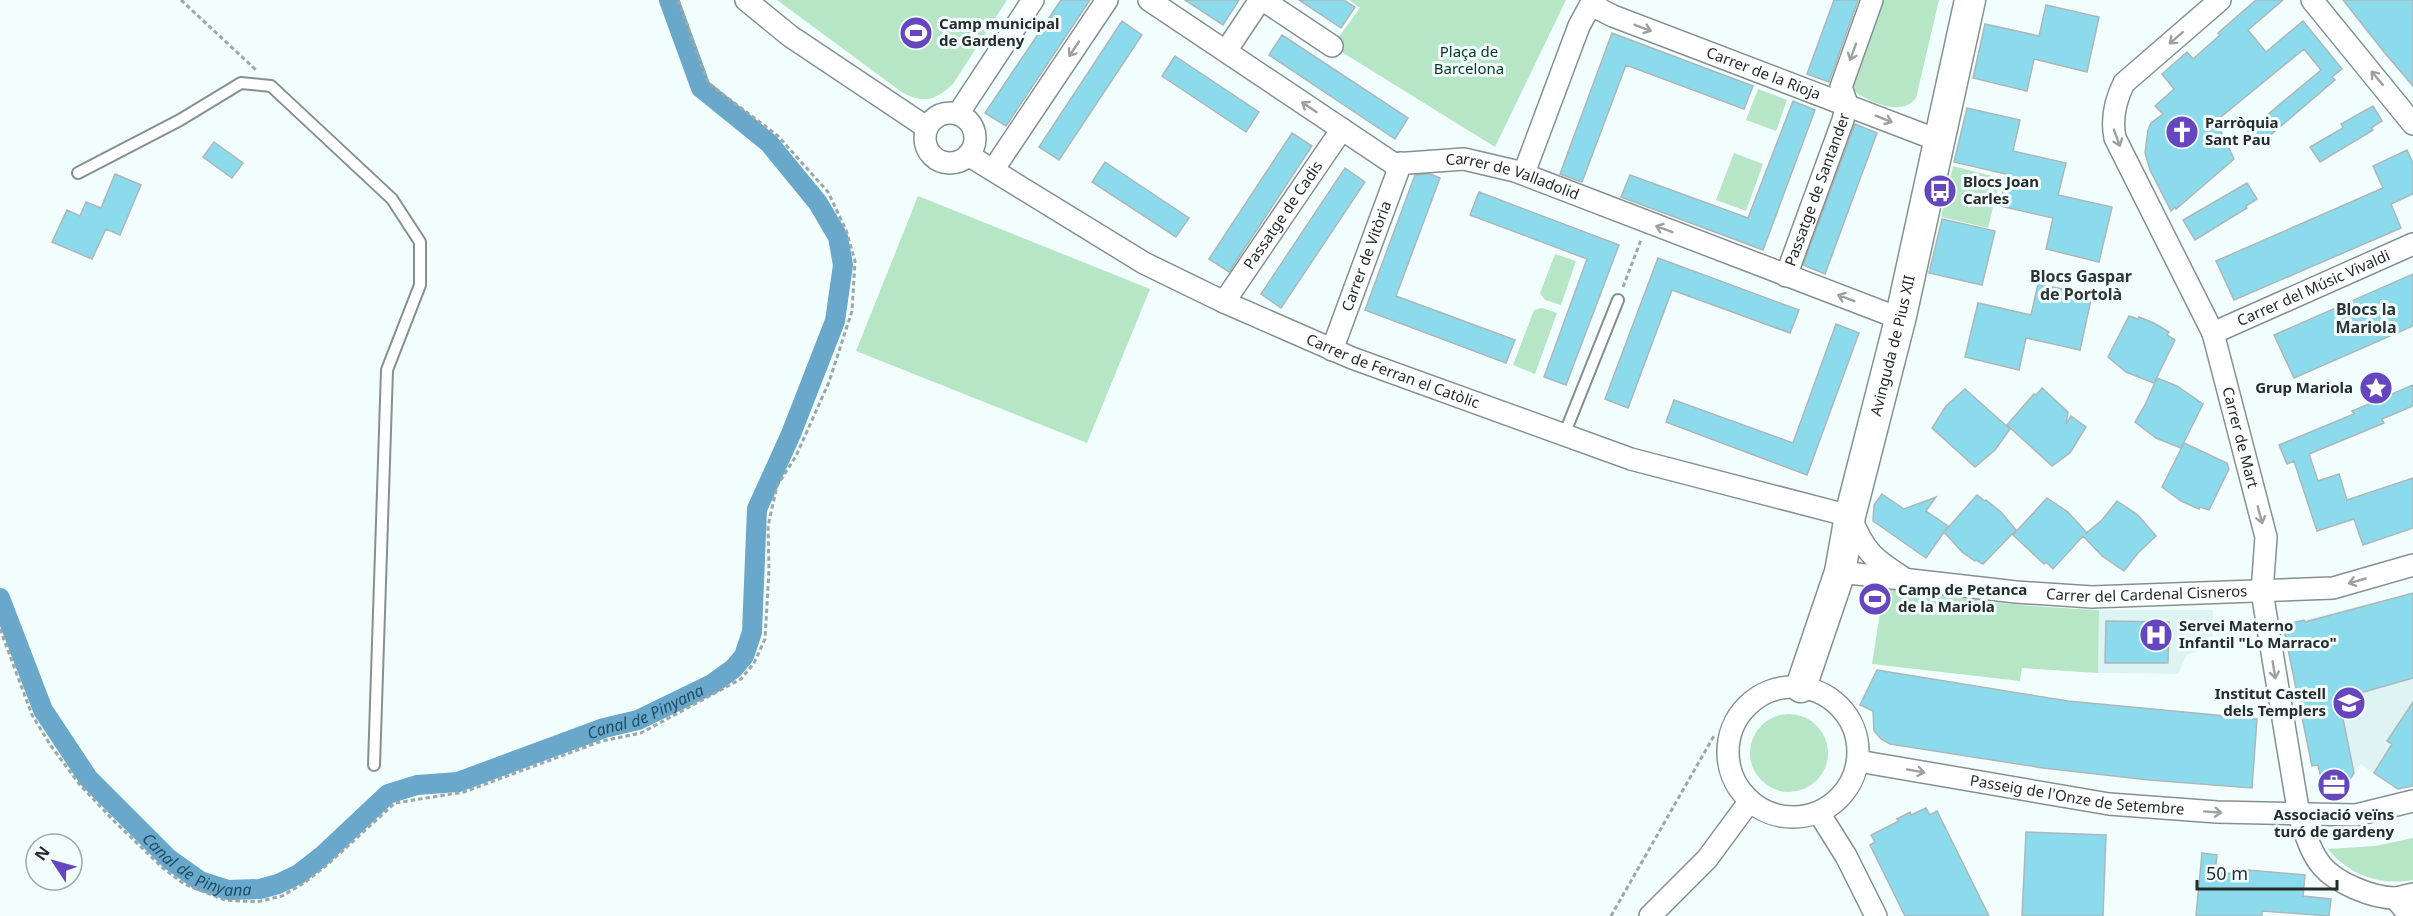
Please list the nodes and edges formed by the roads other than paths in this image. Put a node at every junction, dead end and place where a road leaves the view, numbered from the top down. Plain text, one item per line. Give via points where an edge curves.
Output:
1 (746, 0) edge
2 (1033, 0) edge
3 (1107, 0) edge
4 (1149, 0) edge
5 (1261, 0) edge
6 (1592, 0) edge
7 (1872, 0) edge
8 (1970, 0) edge
9 (2220, 0) edge
10 (2312, 0) edge
11 (1332, 46) dead end
12 (1226, 51) junction
13 (2405, 98) edge
14 (1847, 104) junction
15 (958, 114) junction
16 (2413, 124) edge
17 (926, 127) junction
18 (1342, 129) junction
19 (1940, 141) junction
20 (968, 155) junction
21 (1401, 163) junction
22 (993, 170) junction
23 (78, 173) dead end
24 (1524, 173) junction
25 (2413, 244) edge
26 (1786, 276) junction
27 (1618, 300) road end
28 (1224, 302) junction
29 (1901, 319) junction
30 (2213, 333) junction
31 (1332, 350) junction
32 (1564, 435) junction
33 (1850, 516) junction
34 (2413, 565) edge
35 (1840, 572) junction
36 (1905, 579) junction
37 (2262, 592) junction
38 (1801, 687) junction
39 (1858, 761) junction
40 (374, 765) dead end
41 (2413, 801) edge
42 (1749, 802) junction
43 (1819, 813) junction
44 (2299, 815) junction
45 (2404, 896) edge
46 (1650, 916) edge
47 (1876, 916) edge
48 (2410, 916) edge

1 - 17 street via 790,36
2 - 15 street
3 -> 22 street
4 - 12 street, Carrer de Valladolid
5 - 11 street
5 - 12 street
6 -> 14 street, Carrer de la Rioja via 1613,16
6 - 24 street
7 -> 14 street via 1840,87
8 - 19 street, Avinguda de Pius XII
9 -> 30 street, Carrer de Mart via 2124,83 2117,97 2113,127 2115,138
13 -> 10 street
18 -> 12 street, Carrer de Valladolid
13 - 16 street
14 -> 19 street, Carrer de la Rioja
14 - 26 street, Passatge de Santander
15 - 17 street via 937,116
15 - 20 street via 967,119 974,133
17 - 20 street via 925,143 939,161 955,162
18 - 21 street, Carrer de Valladolid via 1394,164
18 - 28 street, Passatge de Cadis
19 - 29 street, Avinguda de Pius XII
20 - 22 street, Carrer de Ferran el Catòlic
21 - 24 street, Carrer de Valladolid via 1464,159
21 - 31 street, Carrer de Vitòria
22 - 28 street, Carrer de Ferran el Catòlic via 1144,263
23 - 40 lane via 241,83 271,86 392,199 420,242 420,285 387,370
26 -> 24 street, Carrer de Valladolid
25 - 30 street, Carrer del Músic Vivaldi
29 -> 26 street, Carrer de Valladolid
27 - 32 lane
28 - 31 street, Carrer de Ferran el Catòlic
29 - 33 street, Avinguda de Pius XII
30 -> 37 street, Carrer de Mart via 2266,537
31 - 32 street, Carrer de Ferran el Catòlic
32 - 33 street, Carrer de Ferran el Catòlic via 1631,459
33 - 35 street, Avinguda de Pius XII
33 - 36 street via 1860,540 1876,560
34 -> 37 street, Carrer del Cardenal Cisneros via 2333,588
35 - 36 street, Carrer del Cardenal Cisneros
35 - 38 street, Avinguda de Pius XII
36 - 37 street, Carrer del Cardenal Cisneros via 2092,597
37 -> 44 street, Carrer de Mart
38 - 39 street via 1817,691 1845,712 1854,727
38 - 42 street via 1780,688 1760,695 1744,708 1733,726 1727,746 1728,767
39 - 43 street via 1851,782 1838,800
39 -> 44 street, Passeig de l'Onze de Setembre via 2109,804
41 - 44 street, Passeig de l'Onze de Setembre via 2356,815
42 - 43 street via 1783,818
42 - 46 street via 1707,859
43 - 47 street
44 - 45 street via 2313,853 2334,877 2360,890
45 - 48 street

